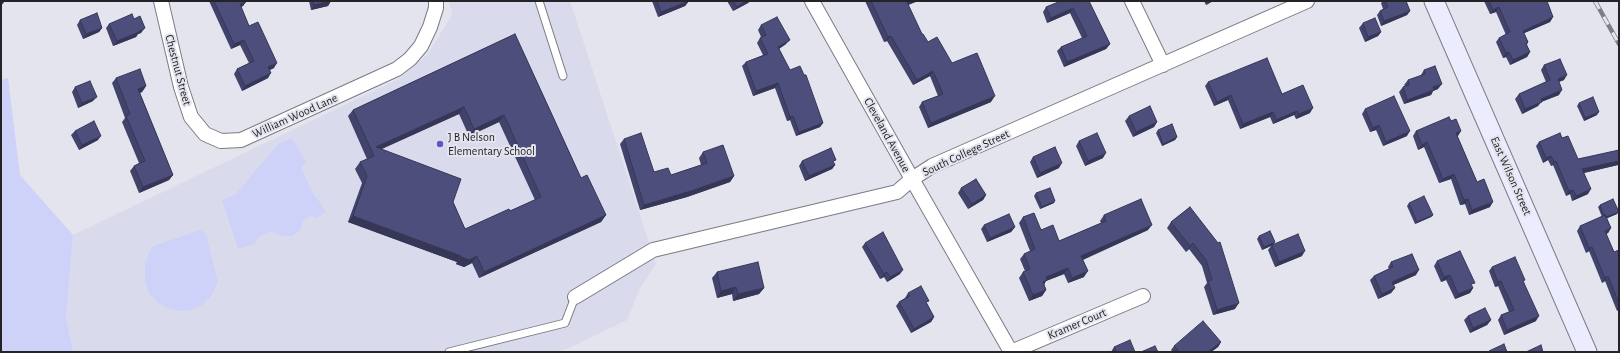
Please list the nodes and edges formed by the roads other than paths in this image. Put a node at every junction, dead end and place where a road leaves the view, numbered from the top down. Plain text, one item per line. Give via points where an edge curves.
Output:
1 (161, 1) edge
2 (436, 1) edge
3 (539, 1) edge
4 (812, 1) edge
5 (1132, 1) edge
6 (1307, 1) edge
7 (1434, 1) edge
8 (1163, 65) junction
9 (563, 76) dead end
10 (205, 134) joint
11 (912, 180) junction
12 (1143, 296) dead end
13 (575, 297) joint
14 (450, 352) edge
15 (1011, 352) edge
16 (1587, 352) edge

1 - 10 street, Chestnut Street via 181,87 191,117
2 - 10 street, William Wood Lane via 430,27 421,46 398,69 241,140 221,141
3 - 9 lane
4 - 11 street, Cleveland Avenue
5 - 8 street
6 - 8 street, South College Street
7 - 16 street, East Wilson Street
8 - 11 street, South College Street via 932,166
11 - 13 street, South College Street via 897,192 653,250
11 - 15 street, Cleveland Avenue
12 - 15 street, Kramer Court
13 - 14 lane via 565,323

